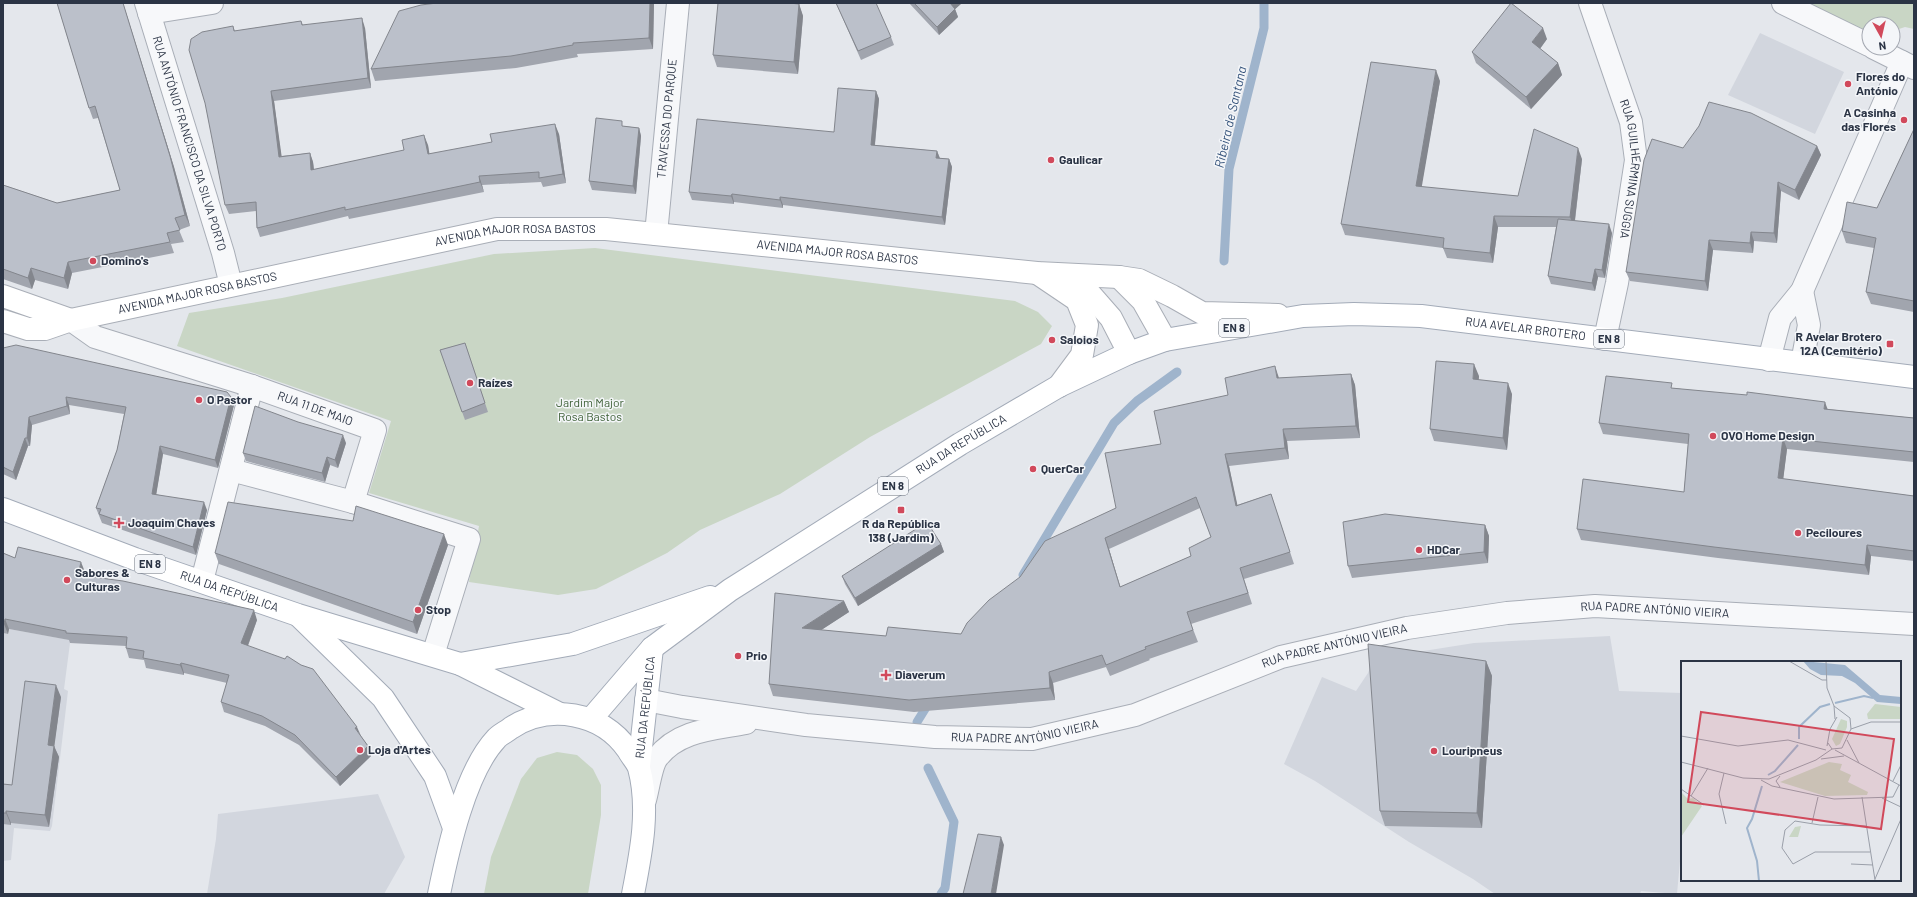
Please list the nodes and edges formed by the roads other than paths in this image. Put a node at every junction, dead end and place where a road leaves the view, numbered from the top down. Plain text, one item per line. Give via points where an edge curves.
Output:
1 (212, 3) edge
2 (678, 3) edge
3 (1590, 3) edge
4 (1783, 3) edge
5 (148, 8) edge
6 (1861, 41) edge
7 (1890, 56) edge
8 (1908, 65) edge
9 (656, 234) junction
10 (1037, 273) junction
11 (1119, 277) junction
12 (231, 285) junction
13 (1802, 291) junction
14 (3, 296) edge
15 (1303, 316) junction
16 (71, 320) junction
17 (3, 321) edge
18 (1605, 339) junction
19 (1165, 340) junction
20 (1128, 353) junction
21 (1770, 360) junction
22 (1802, 363) junction
23 (1914, 377) edge
24 (252, 386) junction
25 (1059, 386) junction
26 (231, 470) junction
27 (353, 502) junction
28 (3, 510) edge
29 (202, 582) junction
30 (730, 590) junction
31 (298, 614) junction
32 (1914, 624) edge
33 (652, 648) junction
34 (433, 655) junction
35 (460, 664) junction
36 (646, 700) junction
37 (558, 713) junction
38 (591, 719) junction
39 (767, 720) junction
40 (638, 766) junction
41 (645, 800) junction
42 (454, 828) junction
43 (439, 894) edge
44 (633, 894) edge

1 - 5 street
2 - 9 street, TRAVESSA DO PARQUE
3 - 18 street, RUA GUILHERMINA SUGGIA via 1630,122 1636,160 1617,283
4 - 6 street
5 - 12 street, RUA ANTÓNIO FRANCISCO DA SILVA PORTO
7 - 8 street
8 - 13 street
9 - 10 main road, AVENIDA MAJOR ROSA BASTOS
9 - 12 main road, AVENIDA MAJOR ROSA BASTOS via 606,229 497,229
10 - 11 main road
10 - 20 main road via 1083,286 1111,318
10 - 25 main road via 1077,300 1087,325 1082,355
11 - 15 main road via 1139,280 1202,313
11 - 19 main road via 1142,301
12 - 16 main road, AVENIDA MAJOR ROSA BASTOS
13 - 21 street via 1780,318
13 - 22 street via 1809,324
14 - 16 main road
15 - 18 main road, RUA AVELAR BROTERO / EN 8 via 1422,316
15 - 19 main road, RUA DA REPÚBLICA / EN 8
16 - 17 main road, AVENIDA MAJOR ROSA BASTOS via 45,329 28,329
16 - 24 street, RUA 11 DE MAIO via 95,337
18 - 21 main road, RUA AVELAR BROTERO / EN 8
19 - 20 main road, RUA DA REPÚBLICA
20 - 25 main road, RUA DA REPÚBLICA / EN 8
21 - 22 main road, RUA AVELAR BROTERO / EN 8
22 - 23 main road, RUA AVELAR BROTERO / EN 8
24 - 26 street
24 - 27 street, RUA 11 DE MAIO via 375,430
25 - 30 main road, RUA DA REPÚBLICA / EN 8 via 960,444
26 - 27 street
26 - 29 street
27 - 34 street via 470,539
28 - 29 main road, RUA DA REPÚBLICA / EN 8
29 - 31 main road, RUA DA REPÚBLICA / EN 8
30 - 33 main road, RUA DA REPÚBLICA / EN 8
30 - 35 main road via 573,644
31 - 34 main road, RUA DA REPÚBLICA
31 - 42 main road, RUA DA REPÚBLICA via 383,698 435,776
32 - 39 street, RUA PADRE ANTÓNIO VIEIRA via 1595,606 1507,613 1407,628 1281,657 1135,715 1032,739 935,737
33 - 36 main road, RUA DA REPÚBLICA
33 - 38 main road, RUA DA REPÚBLICA
34 - 35 main road, RUA DA REPÚBLICA
35 - 37 main road, RUA DA REPÚBLICA
36 - 39 street, RUA PADRE ANTÓNIO VIEIRA
36 - 40 main road, RUA DA REPÚBLICA
37 - 38 main road
37 - 42 main road via 524,719 496,738 477,766
38 - 40 main road via 619,738
39 - 41 street, RUA PADRE ANTÓNIO VIEIRA via 693,732 671,744 656,759
40 - 41 main road
41 - 44 main road via 641,852
42 - 43 main road

